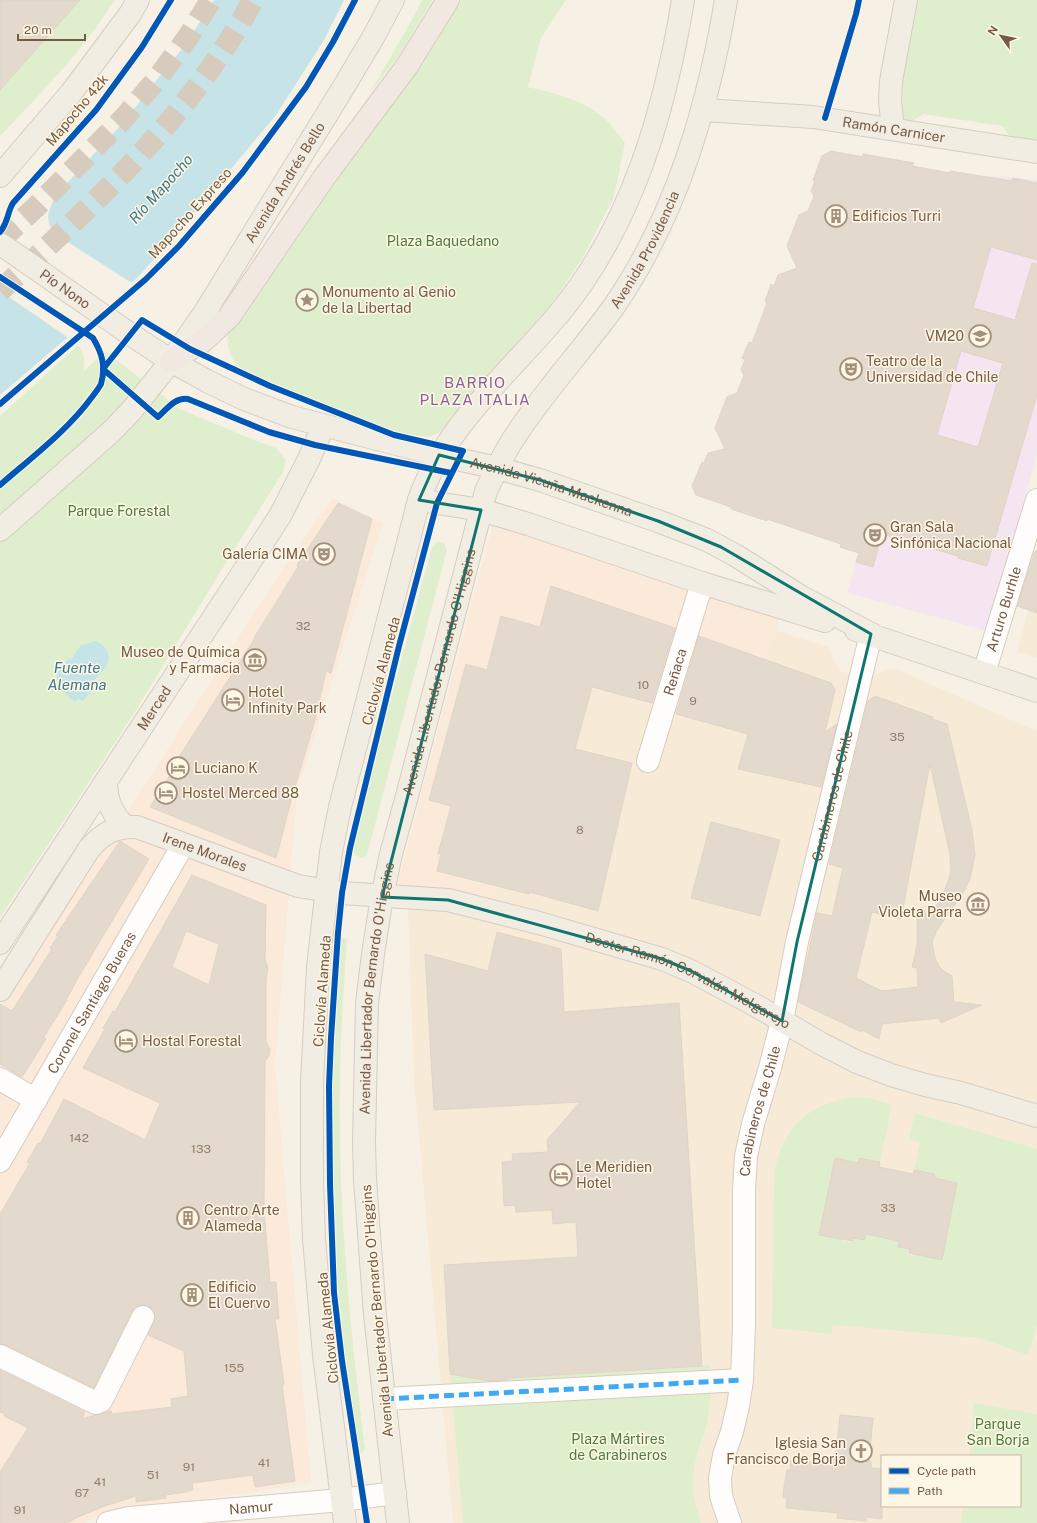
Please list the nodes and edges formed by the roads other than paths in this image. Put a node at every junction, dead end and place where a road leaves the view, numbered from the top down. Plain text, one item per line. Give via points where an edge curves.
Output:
1 (138, 0) edge
2 (393, 0) edge
3 (448, 0) edge
4 (683, 0) edge
5 (726, 0) edge
6 (906, 0) edge
7 (703, 110) junction
8 (893, 129) junction
9 (1037, 152) edge
10 (0, 176) edge
11 (1, 244) edge
12 (171, 361) junction
13 (323, 426) junction
14 (439, 455) junction
15 (497, 468) junction
16 (419, 500) junction
17 (1037, 500) edge
18 (481, 510) junction
19 (0, 530) edge
20 (702, 583) junction
21 (870, 634) junction
22 (984, 673) junction
23 (1037, 691) edge
24 (648, 761) dead end
25 (106, 781) junction
26 (124, 826) junction
27 (183, 845) junction
28 (326, 892) junction
29 (382, 897) junction
30 (0, 943) edge
31 (0, 990) edge
32 (782, 1021) junction
33 (0, 1079) edge
34 (36, 1100) junction
35 (1037, 1116) edge
36 (0, 1161) edge
37 (143, 1317) dead end
38 (0, 1356) edge
39 (742, 1380) junction
40 (384, 1399) junction
41 (395, 1493) junction
42 (342, 1500) junction
43 (108, 1523) edge
44 (345, 1523) edge
45 (398, 1523) edge
46 (730, 1523) edge

1 - 10 main road via 71,93
2 - 12 main road, Avenida Andrés Bello via 340,93 205,312
3 - 12 highway via 407,66 323,179 229,317 203,341
4 - 14 main road via 660,110 642,164 618,221 591,270 562,310 461,424
5 - 7 main road, Avenida Providencia
6 - 8 main road via 891,81
7 - 8 main road, Ramón Carnicer via 813,117
7 - 15 main road, Avenida Providencia via 666,211 636,271 582,349 540,401
8 - 9 main road, Ramón Carnicer
11 - 12 main road, Pío Nono, bridge
12 - 13 main road, Avenida Vicuña Mackenna via 244,399
12 - 19 main road, Avenida Andrés Bello via 112,431
13 - 14 main road, Avenida Vicuña Mackenna
13 - 25 main road, Merced via 280,516
14 - 15 main road, Avenida Vicuña Mackenna
14 - 16 main road
15 - 18 main road, Avenida Libertador Bernardo O'Higgins via 486,491
15 - 21 main road, Avenida Vicuña Mackenna via 540,480 707,540 800,596
16 - 18 main road, Avenida Vicuña Mackenna
16 - 28 main road via 340,807
17 - 22 street, Arturo Burhle
18 - 20 main road, Avenida Vicuña Mackenna
18 - 29 main road, Avenida Libertador Bernardo O'Higgins
20 - 21 main road, Avenida Vicuña Mackenna
20 - 24 street, Reñaca
21 - 22 main road, Avenida Vicuña Mackenna
21 - 32 street, Carabineros de Chile via 796,942
22 - 23 main road, Avenida Vicuña Mackenna
25 - 26 main road via 110,808
25 - 30 main road, Merced
26 - 27 main road, Irene Morales via 149,830
26 - 31 main road, Irene Morales via 104,834 89,849
27 - 28 main road, Irene Morales via 291,884
27 - 34 street, Coronel Santiago Bueras
28 - 29 main road, Doctor Ramón Corvalán Melgarejo
28 - 42 main road via 314,1020 312,1180 315,1253
29 - 32 main road, Doctor Ramón Corvalán Melgarejo via 448,900 656,957 691,971
29 - 40 main road, Avenida Libertador Bernardo O'Higgins via 366,1003 364,1142 369,1243
32 - 35 main road, Doctor Ramón Corvalán Melgarejo via 857,1062 891,1075
32 - 39 street, Carabineros de Chile via 746,1156
33 - 34 street
34 - 36 street, Coronel Santiago Bueras
37 - 38 street via 101,1401 96,1403
39 - 40 street
39 - 46 street, Carabineros de Chile via 720,1478 721,1496
40 - 41 main road, Avenida Libertador Bernardo O'Higgins
41 - 42 street, Namur
41 - 45 main road, Avenida Libertador Bernardo O'Higgins
42 - 43 street, Namur via 129,1518
42 - 44 main road

